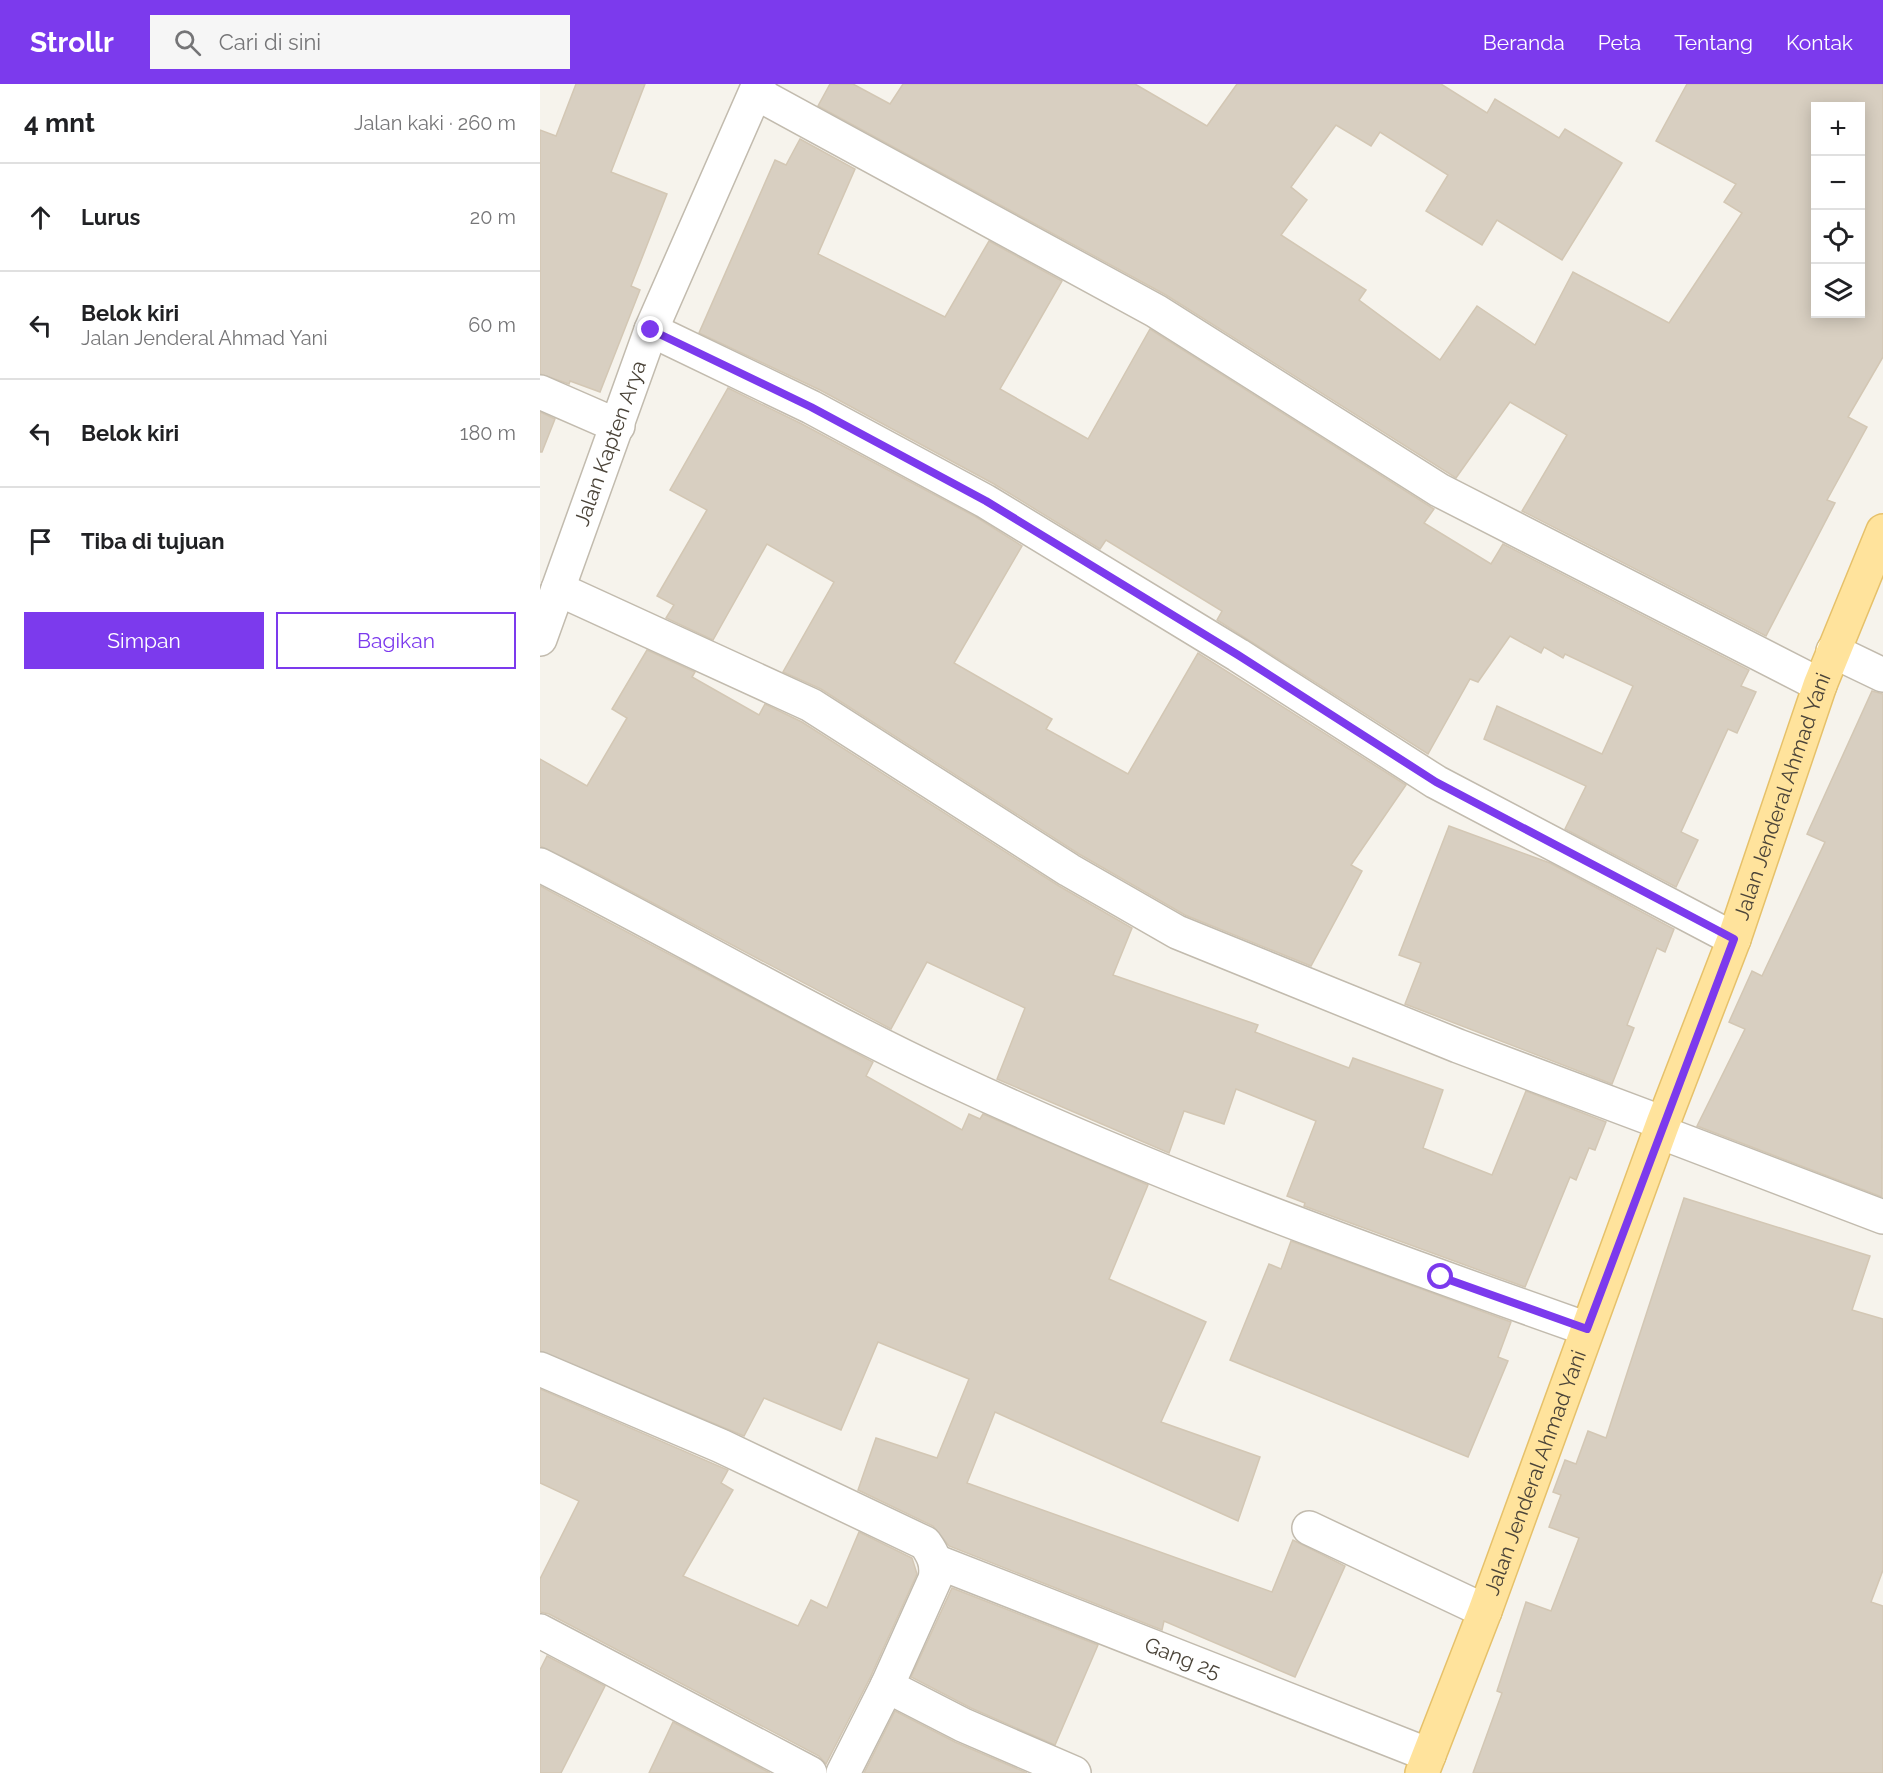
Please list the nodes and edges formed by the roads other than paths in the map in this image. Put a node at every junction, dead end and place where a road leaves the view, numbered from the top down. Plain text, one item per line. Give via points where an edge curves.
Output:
1 (757, 88) edge
2 (651, 330) junction
3 (540, 392) edge
4 (618, 426) junction
5 (1883, 531) edge
6 (558, 589) junction
7 (540, 639) edge
8 (1833, 651) junction
9 (1883, 675) edge
10 (1820, 685) junction
11 (540, 866) edge
12 (1734, 939) junction
13 (1661, 1127) junction
14 (1883, 1217) edge
15 (1587, 1329) junction
16 (540, 1369) edge
17 (1309, 1528) dead end
18 (935, 1562) junction
19 (1485, 1611) junction
20 (540, 1631) edge
21 (887, 1686) junction
22 (1425, 1764) edge
23 (810, 1773) edge
24 (843, 1773) edge
25 (1074, 1773) edge

1 - 2 street, Jalan Kapten Arya
1 - 10 street via 1155,311 1439,490
2 - 4 street, Jalan Kapten Arya
2 - 12 street via 811,407 986,501 1436,782
3 - 4 street
4 - 6 street, Jalan Kapten Arya
5 - 8 main road, Jalan Jenderal Ahmad Yani
6 - 7 street, Jalan Kapten Arya
6 - 13 street via 811,705 1070,870 1177,932
8 - 9 street
8 - 10 main road, Jalan Jenderal Ahmad Yani
10 - 12 main road, Jalan Jenderal Ahmad Yani
11 - 15 street via 948,1078 1202,1188
12 - 13 main road, Jalan Jenderal Ahmad Yani
13 - 14 street
13 - 15 main road, Jalan Jenderal Ahmad Yani
15 - 19 main road, Jalan Jenderal Ahmad Yani
16 - 18 street via 722,1446 925,1543
17 - 19 street
18 - 21 street via 935,1579
18 - 22 street, Gang 25
19 - 22 main road, Jalan Jenderal Ahmad Yani
20 - 23 street
21 - 24 street
21 - 25 street via 963,1725

